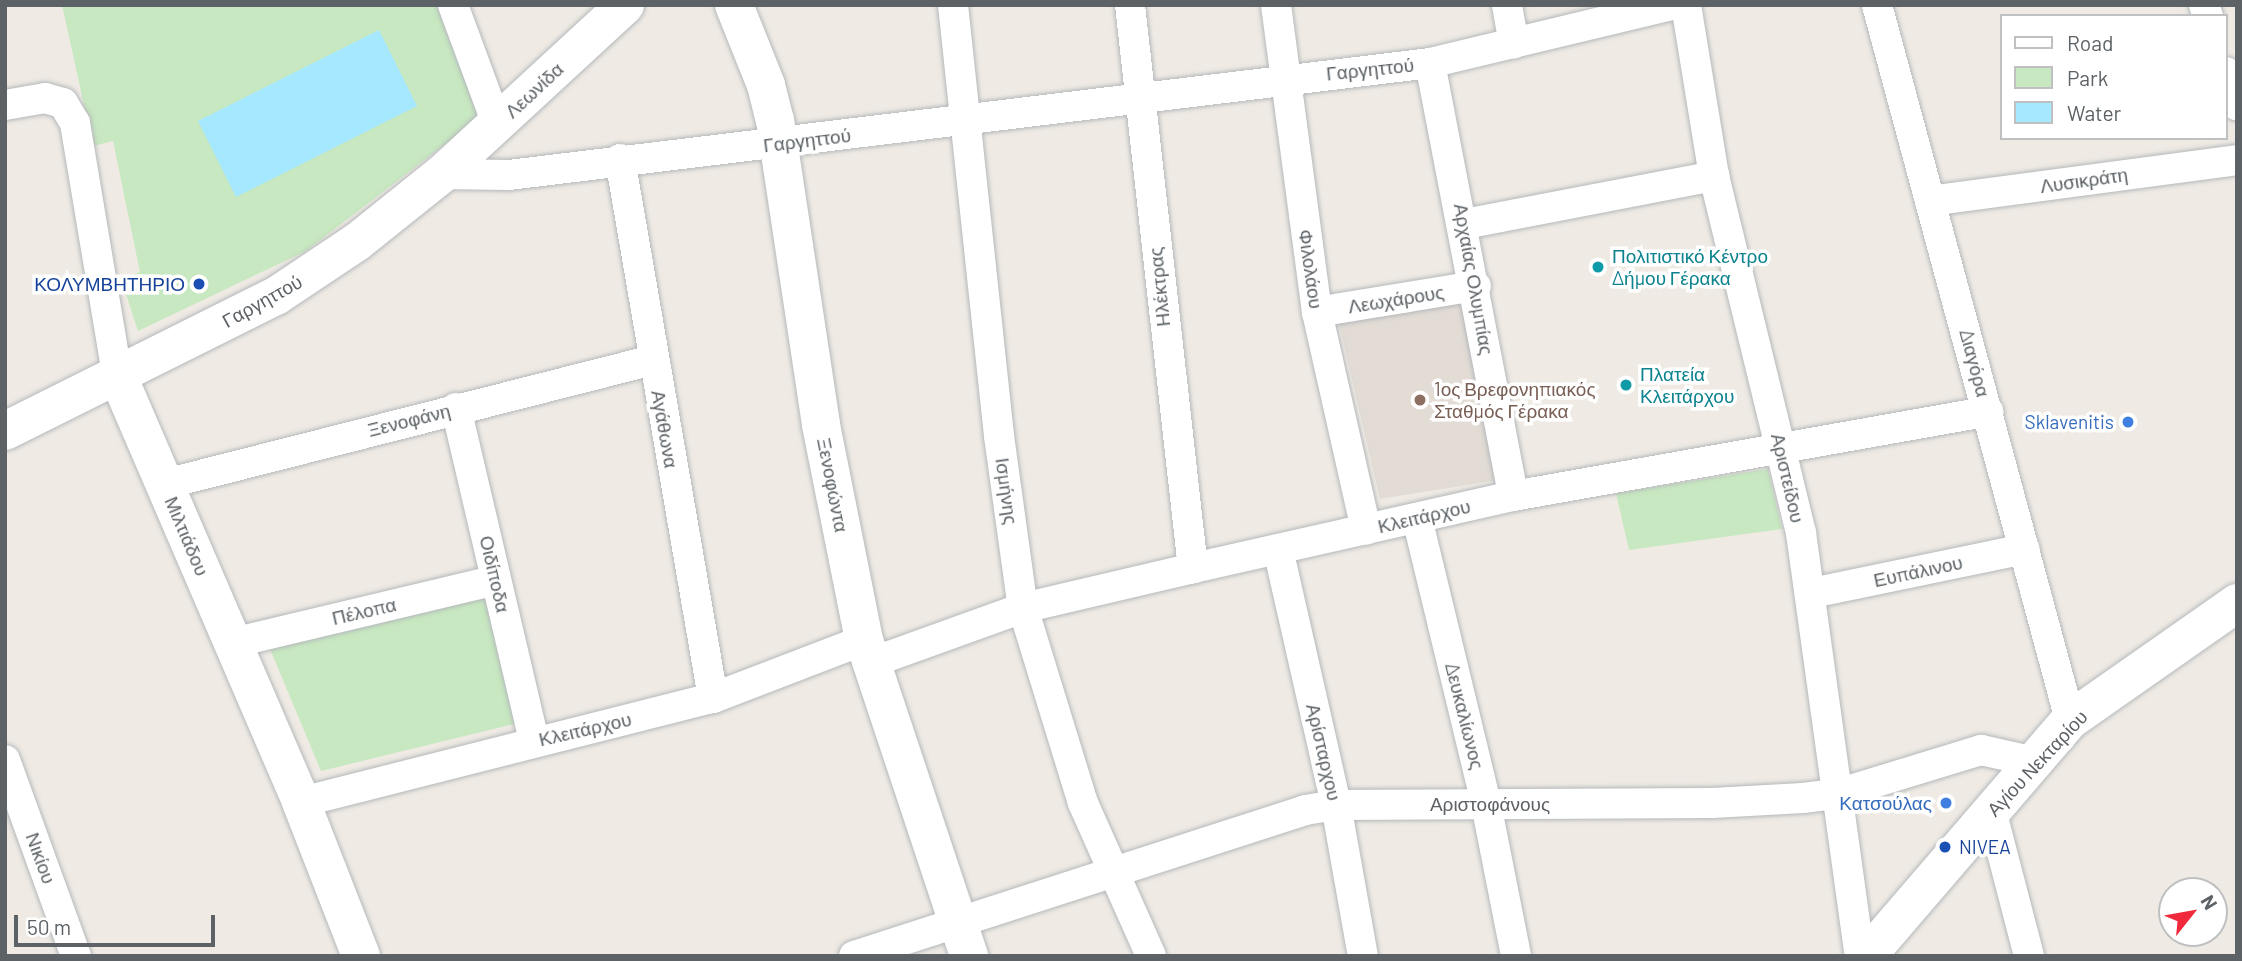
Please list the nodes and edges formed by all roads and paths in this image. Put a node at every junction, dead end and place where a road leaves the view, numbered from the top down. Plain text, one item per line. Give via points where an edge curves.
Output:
1 (453, 5) edge
2 (625, 5) edge
3 (734, 5) edge
4 (953, 5) edge
5 (1129, 5) edge
6 (1276, 5) edge
7 (1507, 5) edge
8 (1671, 5) edge
9 (1686, 5) edge
10 (1877, 5) edge
11 (1514, 43) junction
12 (1430, 63) junction
13 (2228, 78) edge
14 (1284, 79) junction
15 (1139, 100) junction
16 (5, 104) edge
17 (2237, 104) edge
18 (965, 121) junction
19 (497, 124) junction
20 (778, 144) junction
21 (620, 159) junction
22 (2237, 160) edge
23 (442, 174) junction
24 (1714, 176) junction
25 (1930, 201) junction
26 (1465, 224) junction
27 (1476, 286) junction
28 (1317, 312) junction
29 (653, 360) junction
30 (117, 374) junction
31 (456, 408) junction
32 (1988, 411) junction
33 (5, 430) edge
34 (1782, 447) junction
35 (165, 484) junction
36 (1513, 496) junction
37 (1417, 518) junction
38 (1366, 530) junction
39 (1278, 548) junction
40 (2024, 549) junction
41 (1193, 568) junction
42 (496, 580) junction
43 (1812, 593) junction
44 (2237, 603) edge
45 (1023, 608) junction
46 (232, 643) junction
47 (867, 651) junction
48 (713, 698) junction
49 (2070, 720) junction
50 (534, 741) junction
51 (5, 760) edge
52 (2035, 762) junction
53 (1838, 794) junction
54 (301, 802) junction
55 (1486, 804) junction
56 (1336, 805) junction
57 (1991, 810) junction
58 (1114, 871) junction
59 (962, 939) edge
60 (76, 956) edge
61 (361, 956) edge
62 (854, 956) edge
63 (1151, 956) edge
64 (1363, 956) edge
65 (1516, 956) edge
66 (1860, 956) edge
67 (1867, 956) edge
68 (2029, 956) edge

1 - 19 street
2 - 19 street, Λεωνίδα
3 - 20 street, Ξενοφώντα via 766,85
4 - 18 street, Ισμήνης
5 - 15 street, Ηλέκτρας
6 - 14 street, Φιλολάου
7 - 11 street
8 - 11 street, Γαργηττού
9 - 24 street, Αριστείδου
10 - 25 street, Διαγόρα
11 - 12 street, Γαργηττού
12 - 14 street, Γαργηττού
12 - 26 street, Αρχαίας Ολυμπίας
13 - 17 street
14 - 15 street, Γαργηττού
14 - 28 street, Φιλολάου
15 - 18 street, Γαργηττού
15 - 41 street, Ηλέκτρας
16 - 30 street, Μιλτιάδου via 46,98 63,103 75,123
18 - 20 street, Γαργηττού
18 - 45 street, Ισμήνης
19 - 23 street, Λεωνίδα
20 - 21 street, Γαργηττού
20 - 47 street, Ξενοφώντα via 821,425
21 - 23 street, Γαργηττού via 509,175
21 - 29 street, Αγάθωνα
22 - 25 street, Λυσικράτη
23 - 30 street, Γαργηττού via 357,242 276,296
24 - 26 street
24 - 34 street, Αριστείδου
25 - 32 street, Διαγόρα
26 - 27 street, Αρχαίας Ολυμπίας
27 - 28 street, Λεωχάρους
27 - 36 street, Αρχαίας Ολυμπίας
28 - 38 street, Φιλολάου
29 - 31 street, Ξενοφάνη
29 - 48 street, Αγάθωνα
30 - 33 street, Γαργηττού
30 - 35 street, Μιλτιάδου
31 - 35 street, Ξενοφάνη
31 - 42 street, Οιδίποδα
32 - 34 street, Κλειτάρχου
32 - 40 street, Διαγόρα
34 - 36 street, Κλειτάρχου
34 - 43 street, Αριστείδου
35 - 46 street, Μιλτιάδου
36 - 37 street, Κλειτάρχου
37 - 38 street, Κλειτάρχου
37 - 55 street, Δευκαλίωνος
38 - 39 street, Κλειτάρχου
39 - 41 street, Κλειτάρχου
39 - 56 street, Αρίσταρχου
40 - 43 street, Ευπάλινου
40 - 49 street, Διαγόρα
41 - 45 street, Κλειτάρχου
42 - 46 street, Πέλοπα
42 - 50 street, Οιδίποδα
43 - 53 street, Αριστείδου
44 - 49 street, Αγίου Νεκταρίου
45 - 47 street, Κλειτάρχου
45 - 58 street, Ισμήνης via 1071,769
46 - 54 street, Μιλτιάδου
47 - 48 street, Κλειτάρχου
47 - 59 street, Ξενοφώντα
48 - 50 street, Κλειτάρχου
49 - 52 street, Αγίου Νεκταρίου
50 - 54 street, Κλειτάρχου
51 - 60 street, Νικίου
52 - 53 street, Αριστοφάνους via 1981,750
52 - 57 street, Αγίου Νεκταρίου
53 - 55 street, Αριστοφάνους via 1712,803
53 - 66 street, Αριστείδου
54 - 61 street, Μιλτιάδου
55 - 56 street, Αριστοφάνους
55 - 65 street, Δευκαλίωνος
56 - 58 street, Αριστοφάνους via 1305,810
56 - 64 street, Αρίσταρχου
57 - 67 street, Αγίου Νεκταρίου via 1947,868
57 - 68 street
58 - 59 street, Αριστοφάνους
58 - 63 street, Ισμήνης
59 - 62 street, Αριστοφάνους

